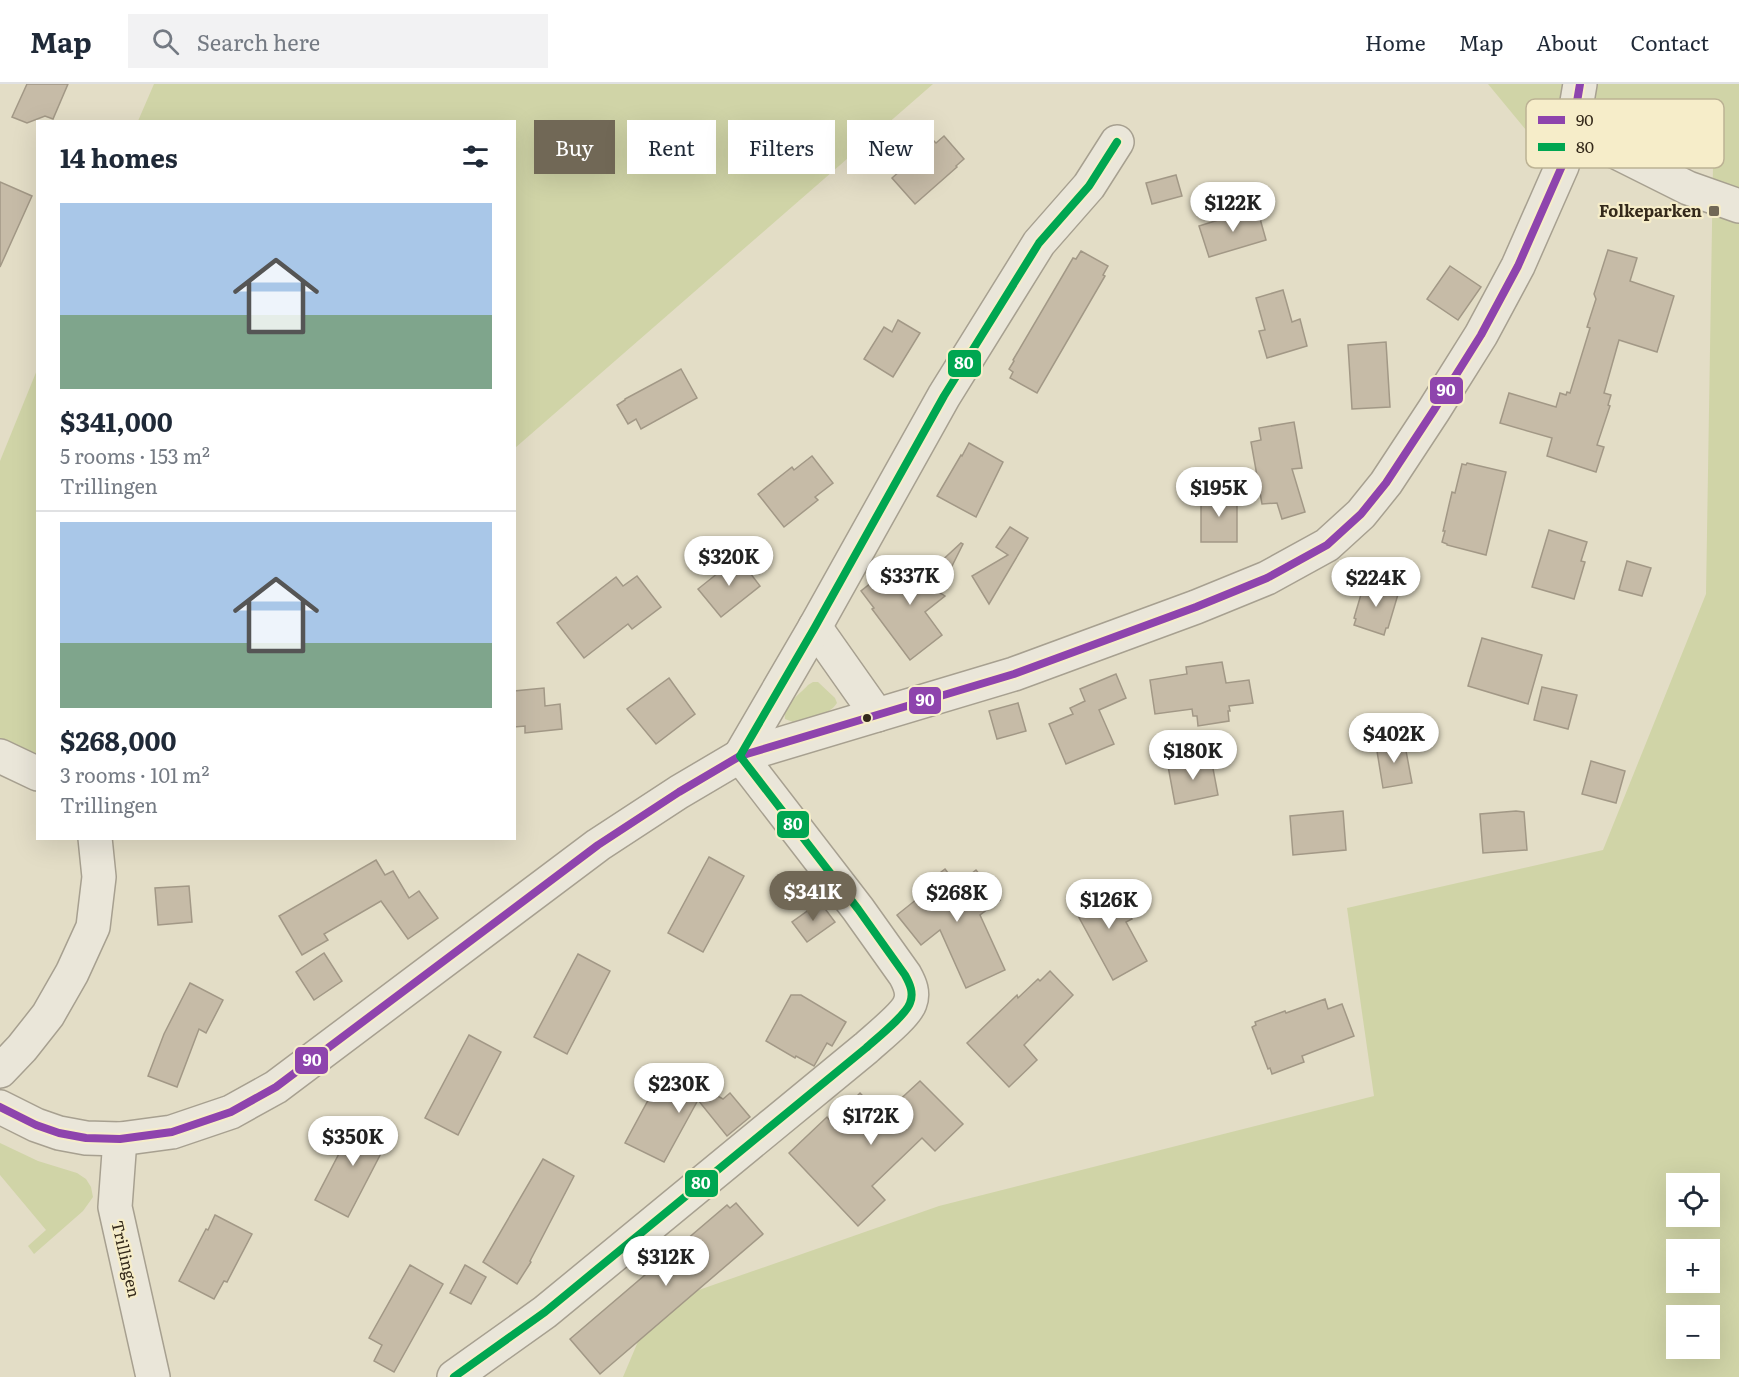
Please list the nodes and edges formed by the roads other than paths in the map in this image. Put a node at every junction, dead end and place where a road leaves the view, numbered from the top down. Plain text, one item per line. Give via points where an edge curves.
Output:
1 (1580, 84) edge
2 (1577, 99) edge
3 (1117, 142) dead end
4 (1561, 168) edge
5 (1648, 168) edge
6 (1739, 207) edge
7 (815, 627) junction
8 (877, 715) junction
9 (0, 756) edge
10 (740, 756) junction
11 (36, 773) edge
12 (95, 840) edge
13 (0, 1071) edge
14 (0, 1107) edge
15 (120, 1139) junction
16 (153, 1377) edge
17 (454, 1377) edge

1 - 2 street
3 - 7 street via 1089,186 1039,243 944,396
4 - 8 street via 1518,266 1481,335 1386,483 1361,514 1327,544 1267,578 1196,607 1014,674
5 - 6 street
7 - 8 street
7 - 10 street
8 - 10 street
9 - 11 street
10 - 15 street via 598,845 276,1087 231,1112 172,1132
10 - 17 street via 905,975 911,985 910,1004 866,1048 545,1312
12 - 13 street via 99,877 93,927 48,1016
14 - 15 street via 59,1132
15 - 16 street, Trillingen via 114,1207

